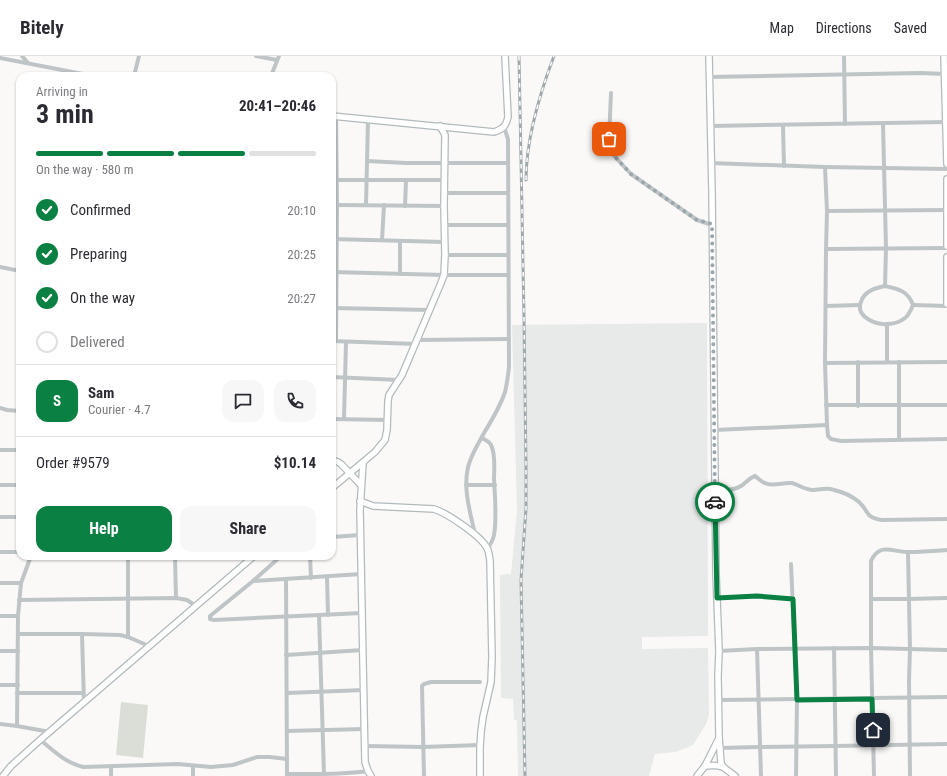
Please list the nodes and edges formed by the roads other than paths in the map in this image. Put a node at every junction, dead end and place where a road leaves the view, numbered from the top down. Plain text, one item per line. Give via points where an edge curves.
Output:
1 (22, 56) edge
2 (138, 56) edge
3 (256, 56) edge
4 (505, 56) edge
5 (709, 56) edge
6 (844, 56) edge
7 (944, 56) edge
8 (0, 58) edge
9 (278, 58) edge
10 (28, 64) junction
11 (71, 72) edge
12 (135, 72) edge
13 (273, 72) edge
14 (946, 74) edge
15 (845, 75) junction
16 (709, 77) junction
17 (611, 93) dead end
18 (946, 112) edge
19 (336, 116) edge
20 (368, 119) junction
21 (946, 122) junction
22 (845, 124) junction
23 (883, 124) junction
24 (440, 126) junction
25 (710, 126) junction
26 (783, 126) junction
27 (451, 127) junction
28 (504, 127) junction
29 (445, 135) junction
30 (336, 159) edge
31 (367, 161) junction
32 (508, 162) junction
33 (445, 163) junction
34 (710, 163) junction
35 (947, 164) edge
36 (784, 166) junction
37 (825, 167) junction
38 (884, 167) junction
39 (947, 169) edge
40 (947, 178) edge
41 (337, 180) junction
42 (366, 180) junction
43 (444, 180) junction
44 (406, 181) junction
45 (444, 193) junction
46 (508, 193) junction
47 (337, 205) junction
48 (366, 205) junction
49 (384, 205) junction
50 (405, 206) junction
51 (444, 206) junction
52 (884, 210) junction
53 (947, 210) edge
54 (827, 211) junction
55 (336, 216) edge
56 (712, 224) junction
57 (444, 225) junction
58 (508, 225) junction
59 (336, 239) edge
60 (382, 240) junction
61 (947, 240) edge
62 (400, 241) junction
63 (444, 242) junction
64 (947, 247) edge
65 (886, 248) junction
66 (826, 249) junction
67 (445, 255) junction
68 (508, 255) junction
69 (947, 258) edge
70 (0, 267) edge
71 (16, 270) edge
72 (336, 272) edge
73 (947, 273) edge
74 (400, 274) junction
75 (444, 275) junction
76 (508, 275) junction
77 (885, 286) junction
78 (860, 305) junction
79 (913, 305) junction
80 (947, 305) edge
81 (826, 306) junction
82 (336, 308) edge
83 (430, 310) junction
84 (887, 324) junction
85 (509, 339) junction
86 (336, 341) edge
87 (346, 342) junction
88 (417, 342) junction
89 (858, 362) junction
90 (887, 362) junction
91 (899, 362) junction
92 (947, 362) edge
93 (826, 363) junction
94 (336, 377) edge
95 (345, 377) junction
96 (399, 380) junction
97 (826, 405) junction
98 (899, 405) junction
99 (947, 405) edge
100 (858, 406) junction
101 (0, 408) edge
102 (16, 411) edge
103 (336, 419) edge
104 (344, 419) junction
105 (388, 420) junction
106 (827, 424) junction
107 (715, 430) junction
108 (482, 438) junction
109 (899, 439) junction
110 (947, 439) edge
111 (0, 450) edge
112 (16, 450) edge
113 (336, 461) edge
114 (362, 463) junction
115 (350, 473) junction
116 (0, 485) edge
117 (16, 485) edge
118 (336, 485) edge
119 (361, 485) junction
120 (466, 485) junction
121 (495, 485) junction
122 (715, 491) junction
123 (360, 501) junction
124 (373, 506) junction
125 (360, 510) junction
126 (0, 517) edge
127 (16, 517) edge
128 (947, 519) edge
129 (475, 534) junction
130 (360, 535) junction
131 (336, 537) edge
132 (488, 549) junction
133 (947, 550) edge
134 (0, 552) edge
135 (16, 552) edge
136 (908, 553) junction
137 (30, 560) edge
138 (128, 560) edge
139 (174, 560) edge
140 (249, 560) edge
141 (277, 560) edge
142 (310, 560) edge
143 (791, 564) dead end
144 (361, 574) junction
145 (327, 577) junction
146 (311, 578) junction
147 (286, 579) junction
148 (253, 581) junction
149 (21, 583) junction
150 (0, 584) edge
151 (128, 598) junction
152 (176, 598) junction
153 (717, 598) junction
154 (947, 598) edge
155 (793, 599) junction
156 (870, 599) junction
157 (908, 599) junction
158 (19, 600) junction
159 (196, 606) junction
160 (362, 613) junction
161 (319, 615) junction
162 (328, 615) junction
163 (0, 616) edge
164 (18, 616) junction
165 (286, 617) junction
166 (18, 634) junction
167 (82, 634) junction
168 (128, 637) junction
169 (149, 646) junction
170 (834, 648) junction
171 (871, 648) junction
172 (757, 649) junction
173 (795, 649) junction
174 (910, 649) junction
175 (18, 650) junction
176 (363, 650) junction
177 (947, 650) edge
178 (0, 651) edge
179 (719, 651) junction
180 (320, 653) junction
181 (286, 655) junction
182 (480, 682) dead end
183 (0, 685) edge
184 (18, 685) junction
185 (364, 690) junction
186 (321, 692) junction
187 (17, 693) junction
188 (83, 693) junction
189 (287, 693) junction
190 (947, 697) edge
191 (910, 698) junction
192 (835, 699) junction
193 (872, 699) junction
194 (719, 700) junction
195 (758, 700) junction
196 (797, 700) junction
197 (84, 703) junction
198 (0, 724) edge
199 (17, 726) junction
200 (365, 729) junction
201 (322, 730) junction
202 (287, 731) junction
203 (50, 732) junction
204 (720, 737) junction
205 (40, 740) junction
206 (910, 744) junction
207 (947, 744) edge
208 (480, 745) junction
209 (365, 746) junction
210 (835, 746) junction
211 (874, 746) junction
212 (423, 747) junction
213 (759, 747) junction
214 (796, 747) junction
215 (720, 748) junction
216 (287, 759) junction
217 (193, 766) junction
218 (705, 766) junction
219 (111, 767) junction
220 (723, 768) junction
221 (324, 774) junction
222 (369, 774) edge
223 (287, 775) edge
224 (355, 775) edge
225 (3, 776) edge
226 (111, 776) edge
227 (193, 776) edge
228 (424, 776) edge
229 (480, 776) edge
230 (697, 776) edge
231 (735, 776) edge
232 (761, 776) edge
233 (796, 776) edge
234 (836, 776) edge
235 (874, 776) edge
236 (910, 776) edge

1 - 10 street
2 - 12 street
3 - 9 street
4 - 28 street via 508,117
5 - 16 street
6 - 15 street
7 - 14 street
8 - 10 street
9 - 13 street
10 - 11 street
14 - 15 street
14 - 18 street
15 - 16 street
15 - 22 street
16 - 25 street
17 - 56 street via 609,139 614,156 631,174 697,220
18 - 21 street
19 - 20 street
20 - 24 street
20 - 31 street
21 - 23 street
21 - 35 street
22 - 23 street
22 - 26 street
23 - 38 street
24 - 27 street
24 - 29 street
25 - 26 street
25 - 34 street
26 - 36 street
27 - 28 street via 494,132
27 - 29 street
28 - 32 street via 508,139
29 - 33 street
30 - 41 street
31 - 33 street
31 - 42 street
32 - 33 street
32 - 46 street
33 - 43 street
34 - 36 street
34 - 56 street
36 - 37 street
37 - 38 street
37 - 54 street
38 - 39 street
38 - 52 street
40 - 53 street
41 - 42 street
41 - 47 street
42 - 44 street
42 - 48 street
43 - 44 street
43 - 45 street
44 - 50 street
45 - 46 street
45 - 51 street
46 - 58 street
47 - 48 street
47 - 55 street
48 - 49 street
49 - 50 street
49 - 60 street
50 - 51 street
51 - 57 street
52 - 53 street
52 - 54 street
52 - 65 street
53 - 61 street
54 - 66 street
56 - 107 street
57 - 58 street
57 - 63 street
58 - 68 street
59 - 60 street
60 - 62 street
61 - 64 street
62 - 63 street
62 - 74 street
63 - 67 street
64 - 65 street
65 - 66 street
65 - 77 street
66 - 81 street
67 - 68 street
67 - 75 street
68 - 76 street
69 - 73 street
70 - 71 street
72 - 74 street
73 - 80 street
74 - 75 street
75 - 76 street
75 - 83 street
76 - 85 street
77 - 78 street via 867,293
77 - 79 street via 904,292 911,298
78 - 81 street
78 - 84 street via 860,311 864,316 878,323
79 - 80 street
79 - 84 street via 906,318
81 - 93 street
82 - 83 street
83 - 88 street
84 - 90 street
85 - 88 street
85 - 108 street via 509,367 504,393
86 - 87 street
87 - 88 street
87 - 95 street
88 - 96 street
89 - 90 street
89 - 93 street
89 - 100 street
90 - 91 street
91 - 92 street
91 - 98 street
93 - 97 street
94 - 95 street
95 - 96 street
95 - 104 street
96 - 105 street via 389,396
97 - 100 street
97 - 106 street
98 - 99 street
98 - 100 street
98 - 109 street
101 - 102 street
103 - 104 street
104 - 105 street
105 - 114 street via 385,440
106 - 107 street
106 - 109 street via 828,436 835,440
107 - 122 street
108 - 120 street via 473,453
108 - 121 street via 489,442 493,450
109 - 110 street
111 - 112 street
113 - 115 street
114 - 115 street
114 - 119 street
115 - 118 street
115 - 119 street
116 - 117 street
119 - 123 street
120 - 121 street
120 - 129 street
121 - 132 street via 494,533
122 - 128 street via 740,488 755,476 765,484 793,483 812,490 833,489 854,498 875,519
122 - 153 street
123 - 124 street
123 - 125 street
124 - 125 street
124 - 129 street via 434,509
125 - 130 street
126 - 127 street
129 - 132 street
130 - 131 street
130 - 144 street
132 - 208 street via 491,682
133 - 136 street
134 - 135 street
136 - 156 street via 891,549 875,554 871,561
136 - 157 street
137 - 149 street
138 - 151 street
139 - 152 street
140 - 159 street
141 - 148 street
142 - 146 street
143 - 155 street
144 - 145 street
144 - 160 street
145 - 146 street
145 - 162 street
146 - 147 street
147 - 148 street
147 - 165 street
148 - 165 street via 210,616 210,619
149 - 150 street
149 - 158 street
151 - 152 street
151 - 158 street
151 - 168 street
152 - 159 street via 187,600
153 - 155 street via 757,596
153 - 179 street
154 - 157 street
155 - 173 street
156 - 157 street
156 - 171 street
157 - 174 street
158 - 164 street
159 - 169 street
160 - 162 street
160 - 176 street
161 - 162 street
161 - 165 street
161 - 180 street
163 - 164 street
164 - 166 street
165 - 181 street
166 - 167 street
166 - 175 street
167 - 168 street
167 - 188 street
168 - 169 street
169 - 197 street
170 - 171 street
170 - 173 street
170 - 192 street
171 - 174 street
171 - 193 street
172 - 173 street
172 - 179 street
172 - 195 street
173 - 196 street
174 - 177 street
174 - 191 street
175 - 178 street
175 - 184 street
176 - 180 street
176 - 185 street
179 - 194 street
180 - 181 street
180 - 186 street
181 - 189 street
182 - 212 street via 431,682 422,686
183 - 184 street
184 - 187 street
185 - 186 street
185 - 200 street
186 - 189 street
186 - 201 street
187 - 188 street
187 - 199 street
188 - 197 street
189 - 202 street
190 - 191 street
191 - 193 street
191 - 206 street
192 - 193 street
192 - 196 street
192 - 210 street
193 - 211 street
194 - 195 street
194 - 204 street
195 - 196 street
195 - 213 street
196 - 214 street
197 - 203 street
198 - 199 street
199 - 203 street
200 - 201 street
200 - 209 street
201 - 202 street
201 - 221 street
202 - 216 street
203 - 205 street
204 - 215 street
204 - 218 street
205 - 219 street via 73,764 83,767
205 - 225 street
206 - 207 street
206 - 211 street
206 - 236 street
208 - 212 street
208 - 229 street
209 - 212 street
209 - 222 street via 365,762
210 - 211 street
210 - 214 street
210 - 234 street
211 - 235 street
212 - 228 street
213 - 214 street
213 - 215 street
213 - 232 street
214 - 233 street
215 - 220 street
216 - 217 street via 257,757 233,765
216 - 223 street
217 - 219 street via 146,764
217 - 227 street
218 - 220 street
218 - 230 street
219 - 226 street
220 - 231 street
221 - 223 street
221 - 224 street
222 - 224 street

